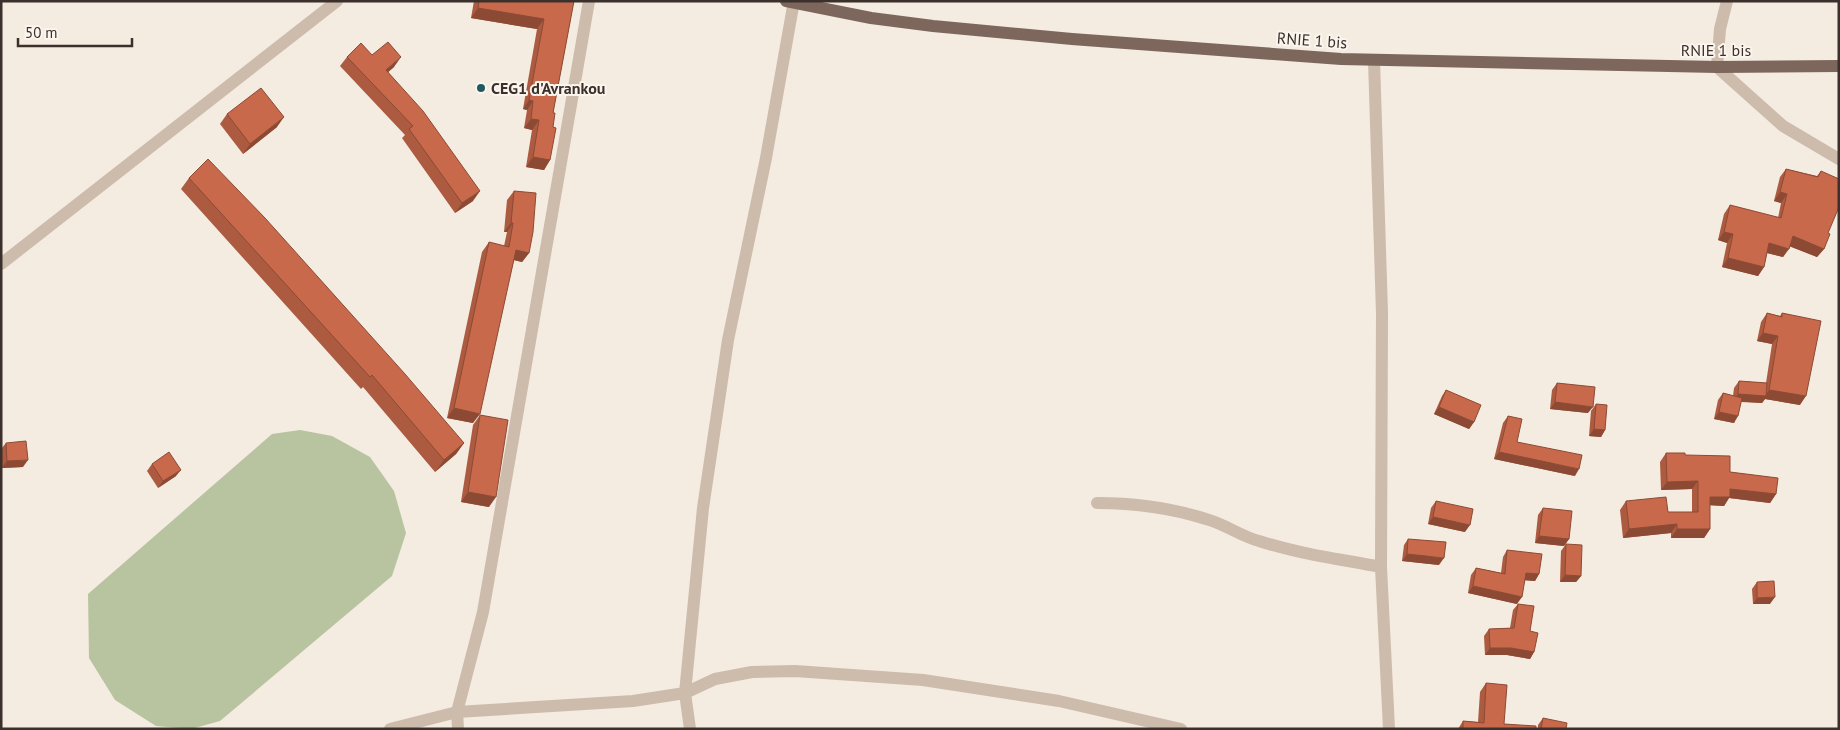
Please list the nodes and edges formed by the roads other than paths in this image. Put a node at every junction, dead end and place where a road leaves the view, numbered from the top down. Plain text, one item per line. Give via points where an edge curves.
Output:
1 (338, 1) edge
2 (589, 1) edge
3 (1726, 1) edge
4 (791, 2) edge
5 (1374, 60) junction
6 (1839, 66) edge
7 (1717, 67) junction
8 (1839, 159) edge
9 (1, 264) edge
10 (1097, 503) dead end
11 (1381, 567) junction
12 (685, 693) junction
13 (457, 712) junction
14 (390, 729) edge
15 (458, 729) edge
16 (690, 729) edge
17 (1181, 729) edge
18 (1389, 729) edge

1 - 9 street
2 - 13 street via 483,612
3 - 7 street
4 - 5 main road, RNIE 1 bis via 932,26
4 - 12 street via 766,158 728,340 703,508
5 - 7 main road, RNIE 1 bis
5 - 11 street via 1382,313
6 - 7 main road, RNIE 1 bis
7 - 8 street via 1783,126
10 - 11 street via 1136,504 1181,513 1207,519 1256,541
11 - 18 street
12 - 13 street via 633,702
12 - 16 street
12 - 17 street via 715,679 752,672 795,671 923,680 1059,701
13 - 14 street
13 - 15 street

